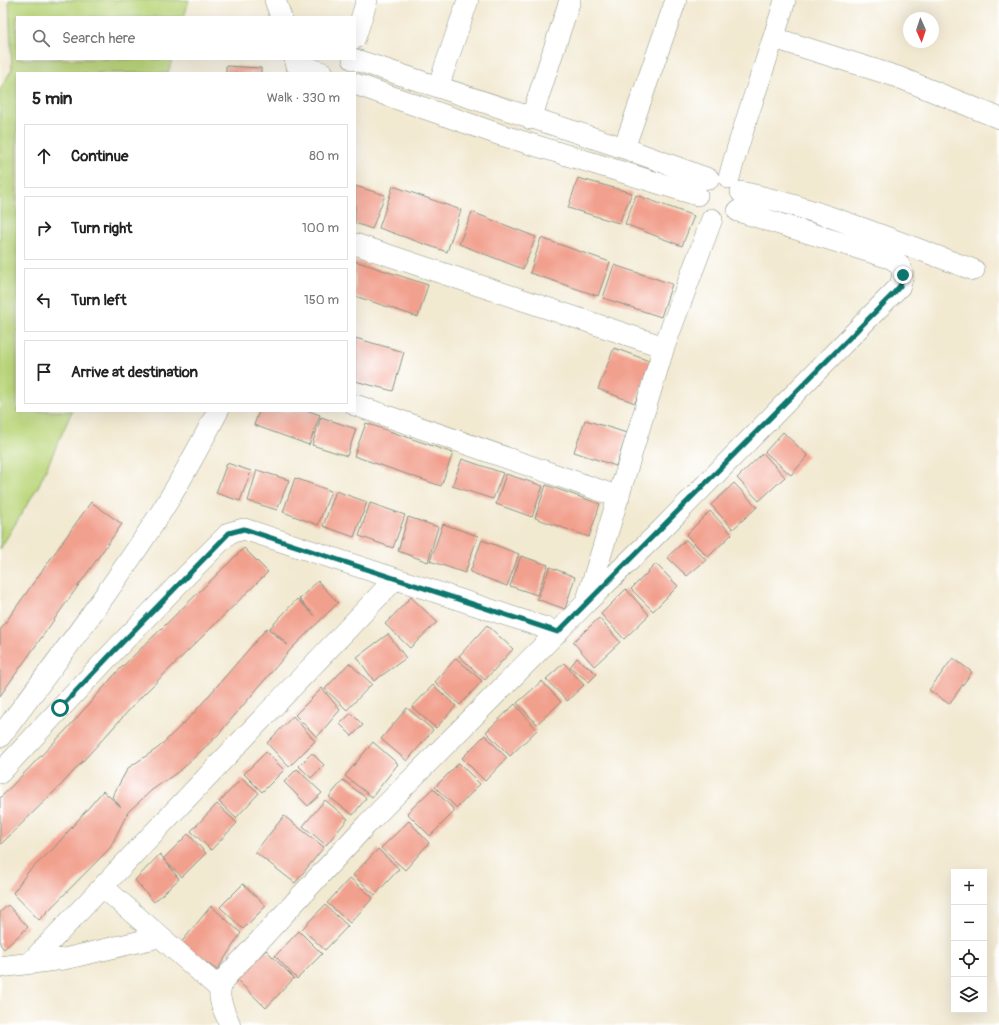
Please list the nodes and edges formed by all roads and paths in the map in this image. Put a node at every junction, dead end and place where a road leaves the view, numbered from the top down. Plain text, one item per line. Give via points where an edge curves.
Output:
1 (275, 0) edge
2 (367, 0) edge
3 (468, 0) edge
4 (570, 0) edge
5 (676, 0) edge
6 (785, 0) edge
7 (280, 16) edge
8 (356, 35) edge
9 (774, 38) junction
10 (355, 60) edge
11 (295, 65) edge
12 (320, 72) edge
13 (356, 84) edge
14 (438, 87) junction
15 (999, 118) edge
16 (531, 119) junction
17 (624, 148) junction
18 (723, 191) junction
19 (712, 219) junction
20 (356, 244) edge
21 (974, 270) dead end
22 (664, 347) junction
23 (356, 405) edge
24 (217, 412) edge
25 (619, 497) junction
26 (395, 580) junction
27 (586, 603) junction
28 (558, 632) junction
29 (0, 737) edge
30 (0, 773) edge
31 (103, 887) junction
32 (159, 937) junction
33 (30, 963) junction
34 (0, 967) edge
35 (219, 988) junction
36 (230, 1025) edge

1 - 7 street
2 - 8 street
3 - 14 street
4 - 16 street
5 - 17 street
6 - 9 street
9 - 15 street via 898,77
9 - 18 street via 742,126
10 - 14 street
11 - 12 street
13 - 18 street via 501,135
14 - 16 street
16 - 17 street
17 - 18 street
18 - 19 street via 731,217 722,220
18 - 19 street via 698,205 703,213
18 - 21 street via 778,200
18 - 27 street via 893,259 901,266 903,275 900,286
19 - 22 street
20 - 22 street
22 - 25 street
23 - 25 street
24 - 29 street via 159,516 61,656
25 - 27 street
26 - 28 street
26 - 30 street via 244,529 229,533
26 - 31 street
27 - 28 street
28 - 35 street via 367,824 225,978
31 - 32 street
31 - 33 street
32 - 33 street via 64,959
32 - 35 street
33 - 34 street
35 - 36 street via 221,1002

